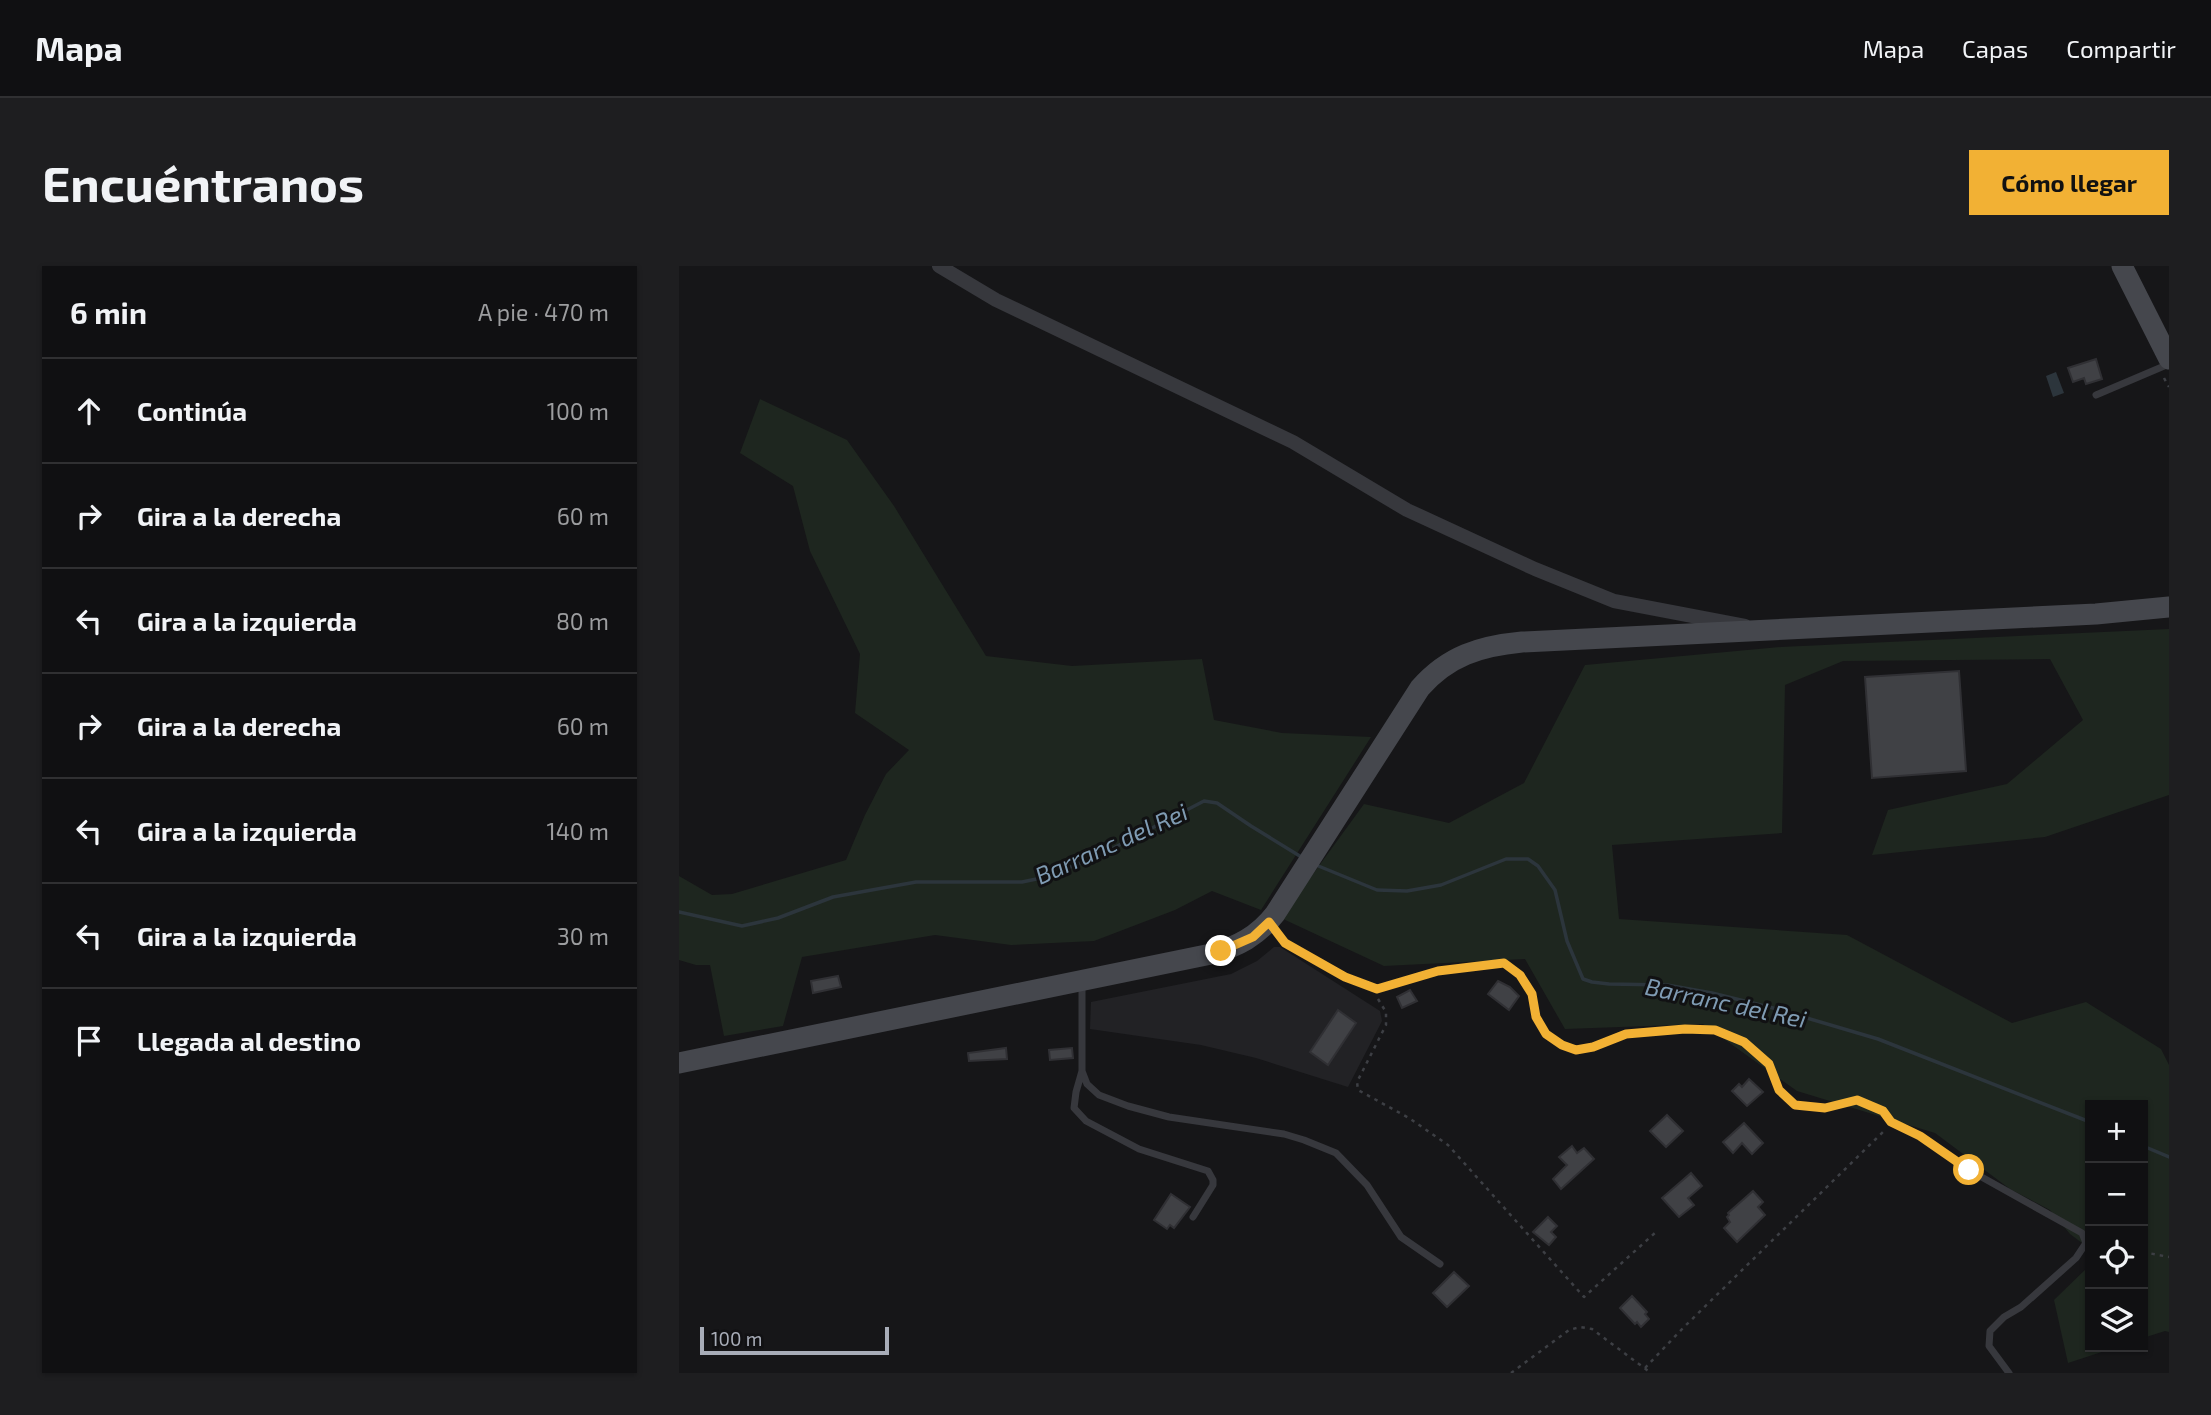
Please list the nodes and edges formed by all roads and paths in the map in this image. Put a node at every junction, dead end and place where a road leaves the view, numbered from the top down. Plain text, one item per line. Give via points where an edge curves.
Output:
1 (939, 266) edge
2 (2122, 266) edge
3 (2169, 361) edge
4 (2096, 394) dead end
5 (2169, 607) edge
6 (2095, 614) junction
7 (2169, 616) edge
8 (1760, 630) junction
9 (1272, 918) junction
10 (1082, 981) junction
11 (1377, 989) junction
12 (679, 1063) edge
13 (1082, 1072) junction
14 (1891, 1122) junction
15 (1193, 1217) dead end
16 (1656, 1232) dead end
17 (2148, 1253) edge
18 (2169, 1257) edge
19 (1440, 1264) dead end
20 (1645, 1368) junction
21 (1511, 1373) edge
22 (1651, 1373) edge
23 (2009, 1373) edge

1 - 8 street via 996,300 1293,442 1407,510 1535,569 1614,601
2 - 3 main road
3 - 4 lane
5 - 6 main road
6 - 7 main road
6 - 8 main road
8 - 9 main road via 1522,642 1467,652 1438,669 1420,688
9 - 10 main road via 1253,937 1221,951
9 - 11 lane via 1285,943 1345,977
10 - 12 main road
10 - 13 lane
11 - 14 lane via 1438,971 1504,963 1520,975 1532,994 1536,1017 1546,1034 1576,1050 1626,1034 1715,1030 1744,1042 1769,1064 1779,1090 1795,1105 1825,1108 1857,1100 1883,1111
11 - 16 path via 1386,1025 1357,1082 1358,1090 1448,1145 1584,1297
13 - 15 lane via 1074,1108 1086,1121 1155,1156 1207,1171 1213,1185
13 - 19 lane via 1099,1095 1128,1106 1169,1117 1284,1134 1336,1153 1367,1185 1401,1237
14 - 20 path
14 - 23 lane via 2082,1233 2086,1243 2076,1258 1990,1332 1989,1346
17 - 18 path
20 - 21 path via 1592,1329 1580,1327
20 - 22 path

